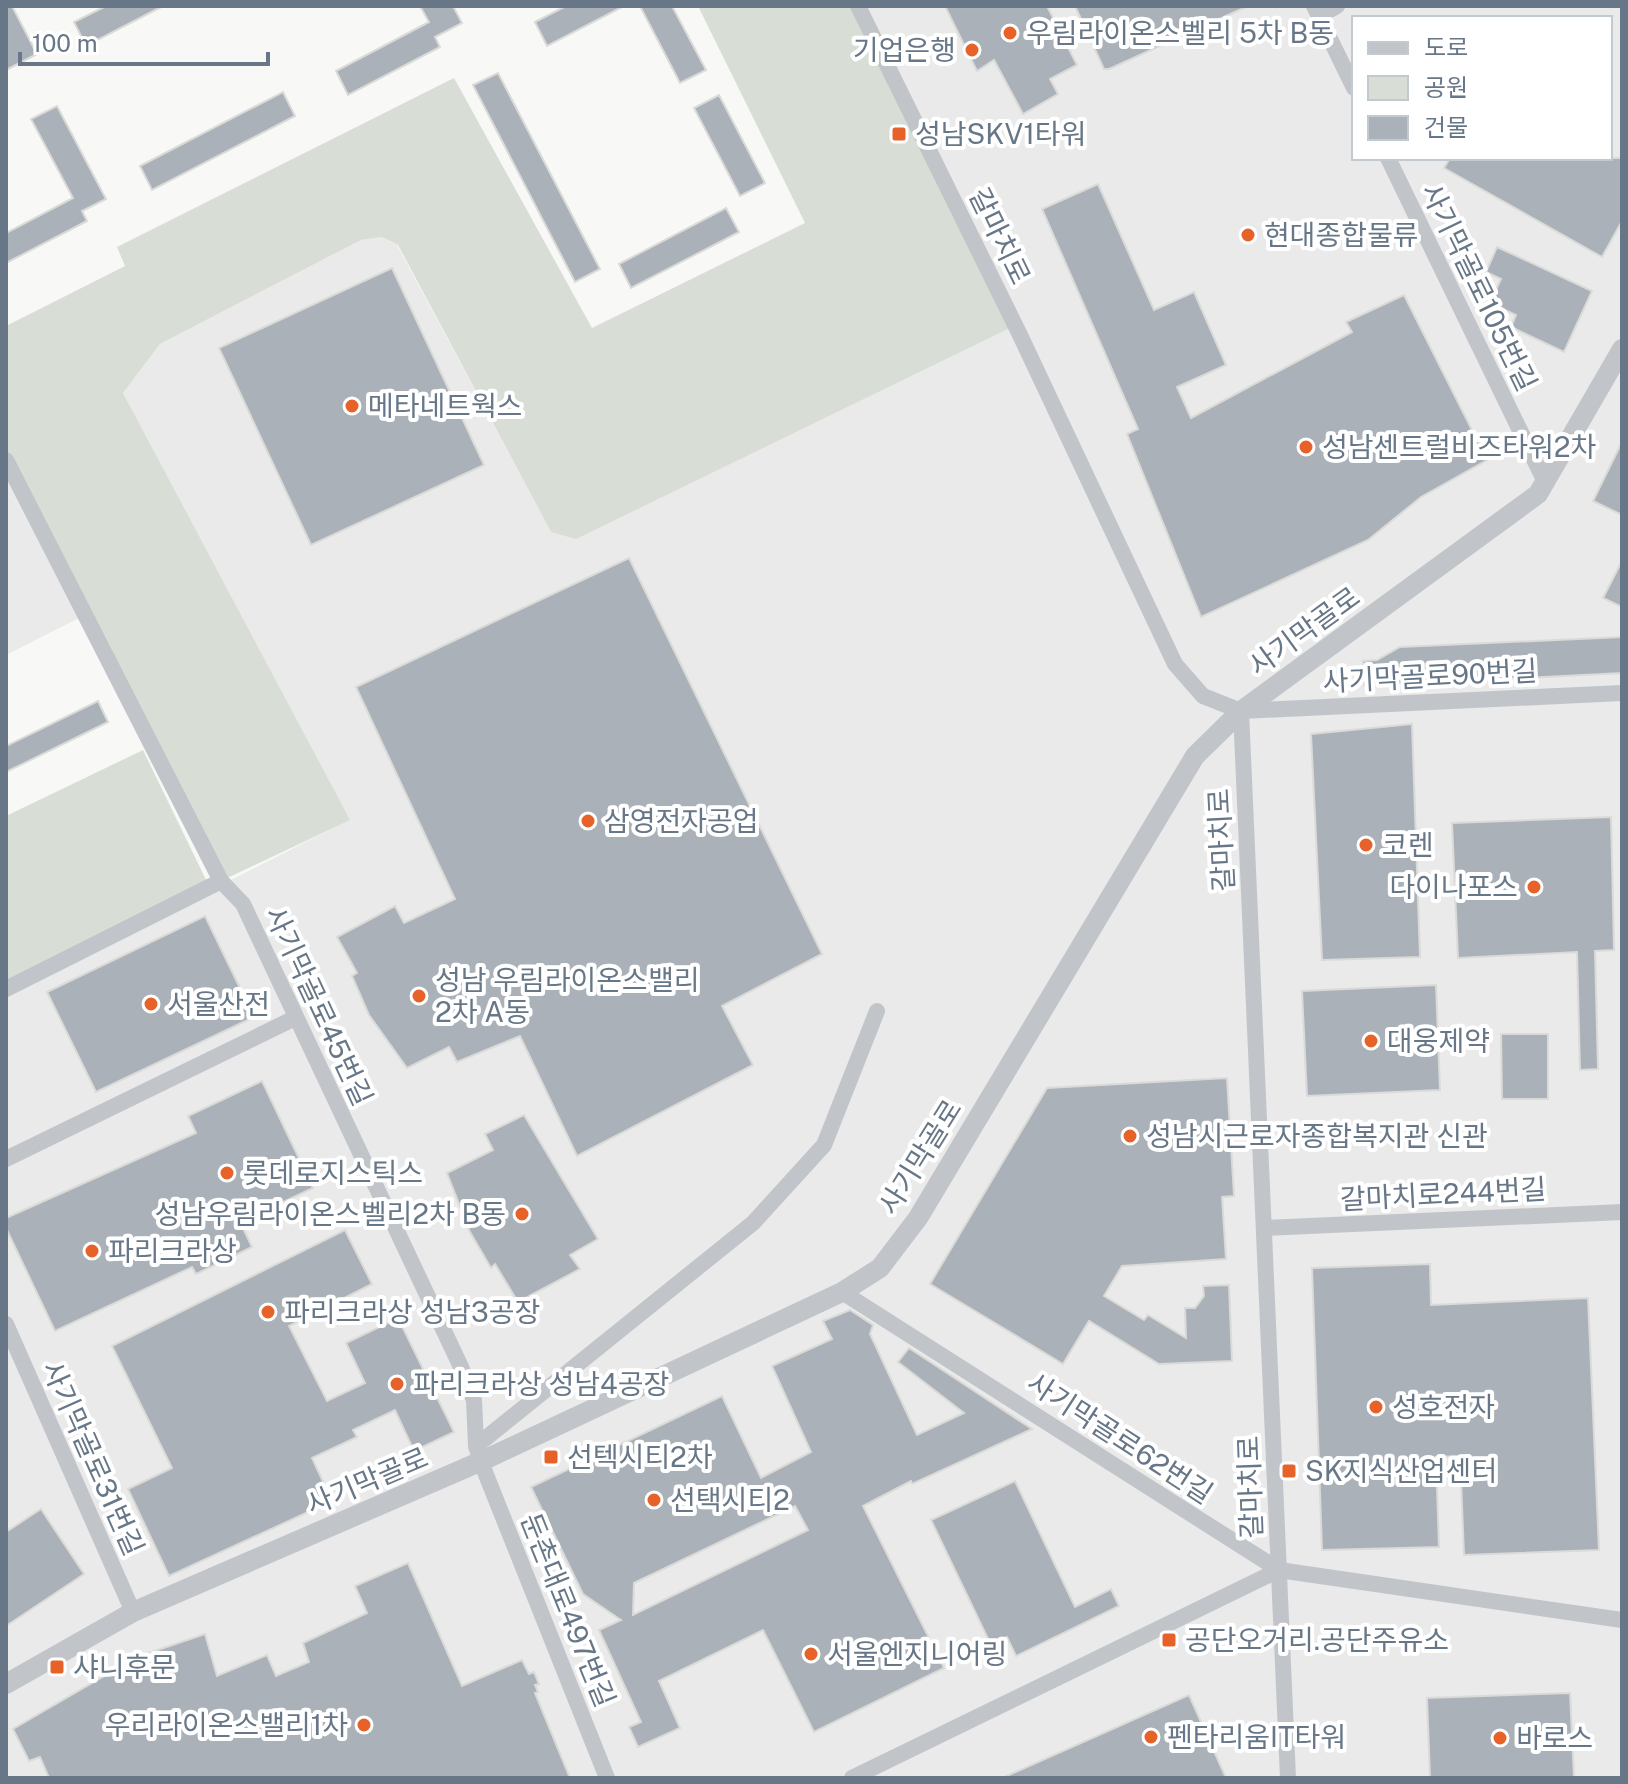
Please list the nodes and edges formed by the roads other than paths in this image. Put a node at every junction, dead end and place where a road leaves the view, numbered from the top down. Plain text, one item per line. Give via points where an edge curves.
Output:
1 (858, 6) edge
2 (1337, 6) edge
3 (1317, 11) edge
4 (1352, 84) edge
5 (1389, 160) edge
6 (1622, 349) edge
7 (6, 460) edge
8 (1545, 482) junction
9 (1622, 693) edge
10 (1241, 711) junction
11 (221, 881) junction
12 (6, 989) edge
13 (877, 1011) dead end
14 (295, 1018) junction
15 (6, 1159) edge
16 (1622, 1212) edge
17 (1266, 1228) junction
18 (842, 1292) junction
19 (6, 1324) edge
20 (479, 1454) junction
21 (1279, 1570) junction
22 (133, 1612) junction
23 (1622, 1620) edge
24 (6, 1684) edge
25 (607, 1778) edge
26 (852, 1778) edge
27 (1288, 1778) edge

1 - 10 street, 갈마치로 via 1175,664 1203,696
2 - 3 street
3 - 4 street
5 - 8 street, 사기막골로105번길
6 - 8 street, 사기막골로
7 - 11 street, 사기막골로45번길
8 - 10 street, 사기막골로 via 1538,494
9 - 10 street, 사기막골로90번길
10 - 17 street, 갈마치로
10 - 18 street, 사기막골로 via 1195,756 918,1218 880,1268
11 - 12 street
11 - 14 street, 사기막골로45번길 via 243,904
13 - 20 street via 824,1145 753,1223
14 - 15 street
14 - 20 street, 사기막골로45번길 via 461,1367 474,1400
16 - 17 street, 갈마치로244번길
17 - 21 street, 갈마치로
18 - 20 street, 사기막골로
18 - 21 street, 사기막골로62번길
19 - 22 street, 사기막골로31번길
20 - 22 street, 사기막골로
20 - 25 street, 둔촌대로497번길
21 - 23 street, 사기막골로62번길
21 - 26 street
21 - 27 street, 갈마치로
22 - 24 street, 사기막골로

